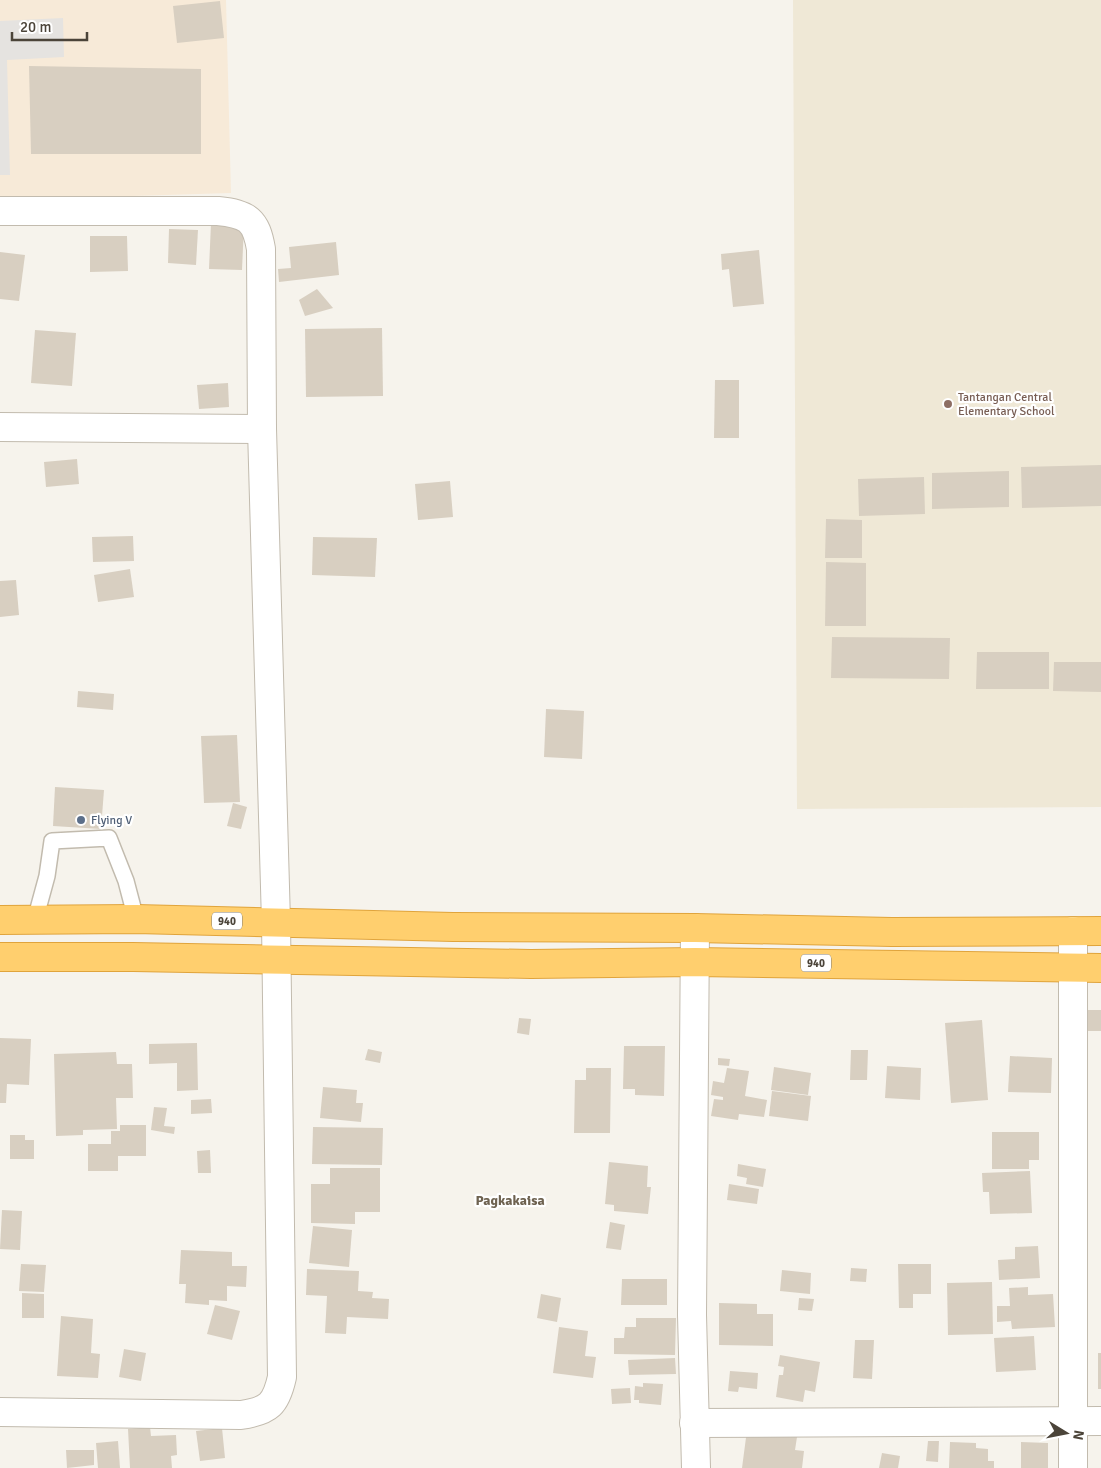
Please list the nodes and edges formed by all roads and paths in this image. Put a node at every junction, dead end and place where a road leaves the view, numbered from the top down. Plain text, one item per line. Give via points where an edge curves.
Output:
1 (0, 211) edge
2 (0, 427) edge
3 (262, 429) junction
4 (136, 919) junction
5 (0, 920) edge
6 (34, 920) junction
7 (276, 922) junction
8 (695, 928) junction
9 (1073, 931) junction
10 (1101, 931) edge
11 (0, 957) edge
12 (277, 959) junction
13 (694, 962) junction
14 (1073, 968) junction
15 (1101, 968) edge
16 (0, 1412) edge
17 (1072, 1421) junction
18 (1101, 1421) edge
19 (694, 1423) junction
20 (696, 1468) edge
21 (1073, 1468) edge

1 - 3 street via 218,211 250,219 258,231 261,250
2 - 3 street
3 - 7 street
4 - 6 highway, 940
4 - 6 lane via 126,881 109,838 52,841 47,876
4 - 7 highway, 940
5 - 6 highway, 940
7 - 8 highway, 940
7 - 12 street
8 - 9 highway, 940
8 - 13 street
9 - 10 highway, 940
9 - 14 street
11 - 12 highway, 940
12 - 13 highway, 940 via 531,964
12 - 16 street via 282,1377 278,1394 270,1406 241,1415
13 - 14 highway, 940
13 - 19 street
14 - 15 highway, 940
14 - 17 street
17 - 18 street
17 - 19 street
17 - 21 street
19 - 20 street

